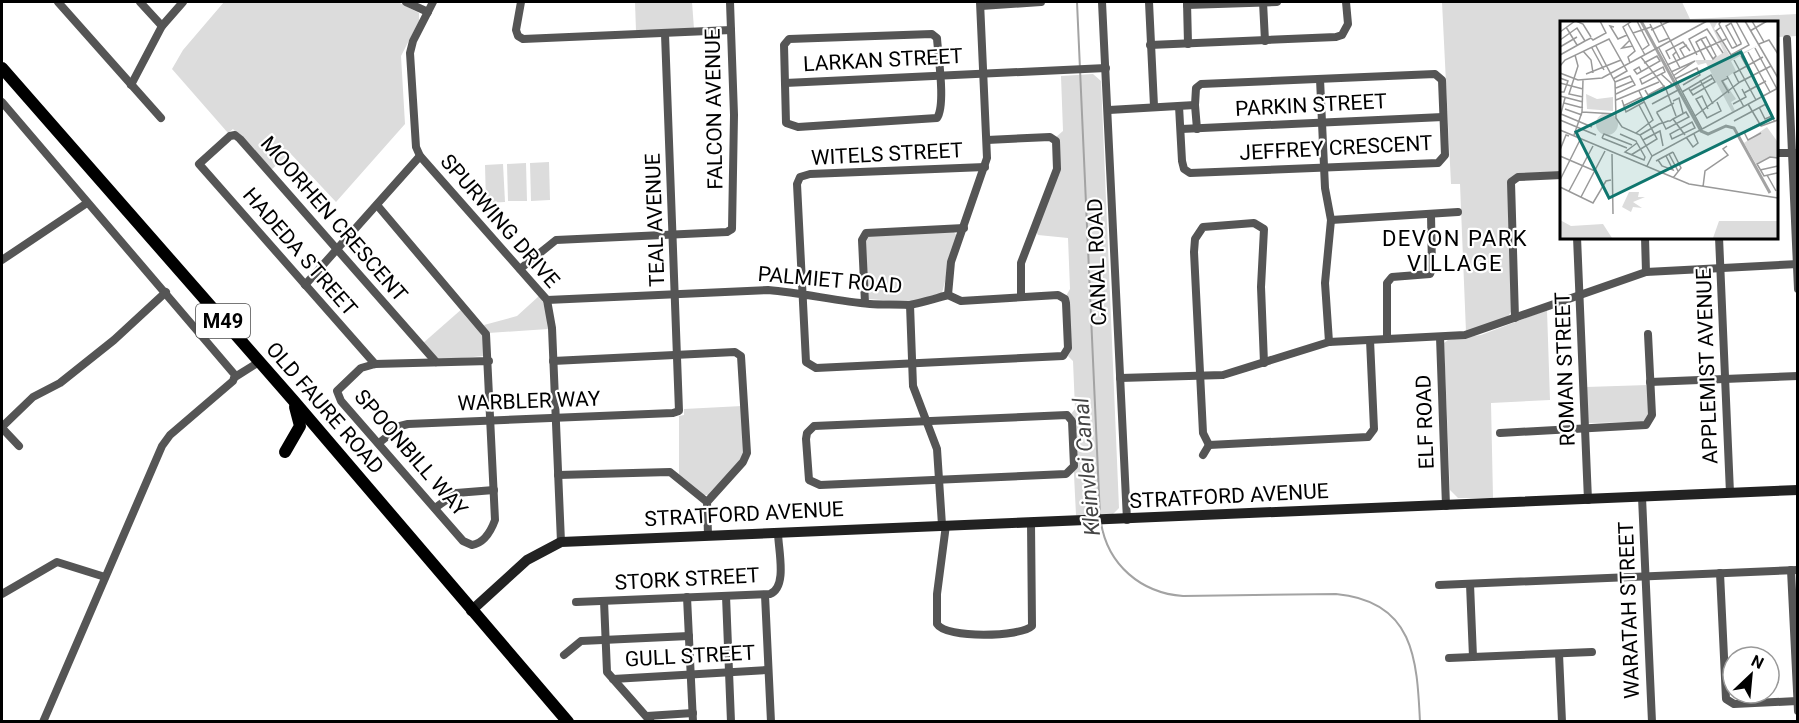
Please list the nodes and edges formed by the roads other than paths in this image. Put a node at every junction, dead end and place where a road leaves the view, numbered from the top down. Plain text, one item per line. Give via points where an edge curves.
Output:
1 (58, 2) edge
2 (140, 2) edge
3 (183, 2) edge
4 (406, 2) edge
5 (433, 2) edge
6 (521, 2) edge
7 (730, 2) edge
8 (1041, 2) edge
9 (1102, 2) edge
10 (1149, 2) edge
11 (1263, 2) edge
12 (1277, 2) edge
13 (1346, 2) edge
14 (1187, 3) edge
15 (980, 4) edge
16 (428, 12) junction
17 (162, 26) junction
18 (731, 30) junction
19 (665, 34) junction
20 (1787, 39) dead end
21 (1265, 40) junction
22 (1188, 44) junction
23 (1150, 45) junction
24 (2, 68) edge
25 (1104, 68) junction
26 (984, 72) junction
27 (940, 75) junction
28 (1320, 79) junction
29 (785, 83) junction
30 (131, 85) junction
31 (2, 102) edge
32 (1195, 105) junction
33 (1154, 106) junction
34 (1179, 106) junction
35 (1109, 110) junction
36 (1443, 117) junction
37 (160, 118) dead end
38 (1322, 122) junction
39 (1181, 129) junction
40 (1197, 129) junction
41 (987, 140) junction
42 (1778, 153) edge
43 (1795, 153) edge
44 (420, 156) junction
45 (199, 164) joint
46 (985, 167) junction
47 (1324, 168) junction
48 (1560, 175) edge
49 (87, 203) junction
50 (377, 205) junction
51 (1458, 212) dead end
52 (1431, 214) junction
53 (1330, 220) junction
54 (964, 228) junction
55 (674, 234) junction
56 (1577, 238) edge
57 (1645, 238) edge
58 (1719, 238) edge
59 (337, 249) junction
60 (2, 260) edge
61 (1797, 264) edge
62 (1720, 267) junction
63 (520, 269) junction
64 (1646, 272) junction
65 (305, 285) junction
66 (1797, 289) edge
67 (166, 292) junction
68 (676, 294) junction
69 (802, 294) junction
70 (948, 295) junction
71 (1580, 295) junction
72 (1021, 297) junction
73 (547, 300) junction
74 (865, 303) junction
75 (910, 305) junction
76 (1515, 318) junction
77 (1648, 334) dead end
78 (1440, 337) junction
79 (1370, 339) junction
80 (1387, 339) junction
81 (1329, 342) junction
82 (679, 355) junction
83 (489, 360) junction
84 (553, 361) junction
85 (259, 362) junction
86 (436, 362) junction
87 (911, 362) junction
88 (1264, 363) junction
89 (375, 364) junction
90 (1201, 376) junction
91 (1797, 376) edge
92 (235, 377) junction
93 (1120, 378) junction
94 (1725, 379) junction
95 (1650, 382) junction
96 (293, 400) junction
97 (681, 405) joint
98 (555, 418) junction
99 (492, 420) junction
100 (926, 421) junction
101 (2, 427) edge
102 (1585, 429) junction
103 (1500, 433) dead end
104 (379, 443) junction
105 (1209, 445) junction
106 (19, 446) dead end
107 (285, 452) dead end
108 (1203, 455) dead end
109 (558, 476) junction
110 (941, 480) junction
111 (494, 490) junction
112 (1797, 490) edge
113 (1730, 493) junction
114 (1642, 497) junction
115 (1588, 500) junction
116 (707, 502) junction
117 (1446, 506) junction
118 (435, 508) junction
119 (1121, 520) junction
120 (1031, 523) junction
121 (944, 525) junction
122 (778, 532) junction
123 (708, 535) junction
124 (561, 542) junction
125 (1794, 570) edge
126 (1720, 573) junction
127 (105, 577) junction
128 (1646, 577) junction
129 (1470, 584) junction
130 (1439, 585) dead end
131 (2, 594) edge
132 (765, 595) junction
133 (726, 596) junction
134 (687, 597) junction
135 (604, 601) junction
136 (576, 602) dead end
137 (471, 611) junction
138 (690, 636) junction
139 (605, 639) junction
140 (1592, 652) dead end
141 (1559, 654) junction
142 (564, 655) dead end
143 (1473, 657) junction
144 (1449, 658) dead end
145 (768, 670) junction
146 (729, 672) junction
147 (691, 674) junction
148 (613, 679) junction
149 (1797, 701) edge
150 (1797, 711) edge
151 (693, 717) edge
152 (649, 719) edge
153 (43, 722) edge
154 (568, 722) edge
155 (731, 722) edge
156 (771, 722) edge
157 (1562, 722) edge
158 (1652, 722) edge

1 - 30 street
2 - 17 street
3 - 17 street
4 - 16 street
5 - 16 street, SPURWING DRIVE
6 - 19 street via 516,30 523,39
7 - 18 street, FALCON AVENUE
8 - 15 street
9 - 25 street, CANAL ROAD
10 - 23 street
11 - 12 street
11 - 14 street
11 - 21 street
13 - 21 street via 1348,24 1342,35
14 - 22 street
15 - 26 street
16 - 44 street, SPURWING DRIVE via 410,53 415,140
17 - 30 street
18 - 19 street
18 - 55 street, FALCON AVENUE via 734,226 727,232
19 - 55 street, TEAL AVENUE
20 - 43 street
21 - 22 street
22 - 23 street
23 - 33 street
24 - 85 main road, OLD FAURE ROAD / M49
25 - 26 street, LARKAN STREET
25 - 35 street, CANAL ROAD
26 - 27 street, LARKAN STREET
26 - 41 street
27 - 29 street, LARKAN STREET
27 - 29 street via 938,38 932,34 793,39 784,45
27 - 29 street via 937,118 837,125 788,124
28 - 32 street, JEFFREY CRESCENT via 1201,84 1196,88
28 - 36 street, JEFFREY CRESCENT via 1435,74 1442,80
28 - 38 street
30 - 37 street
31 - 49 street
32 - 34 street
32 - 40 street
33 - 34 street
33 - 35 street
34 - 39 street, JEFFREY CRESCENT
35 - 93 street, CANAL ROAD
36 - 38 street, PARKIN STREET
36 - 47 street, JEFFREY CRESCENT via 1446,151 1438,164
38 - 40 street, PARKIN STREET
38 - 47 street
39 - 40 street, PARKIN STREET
39 - 47 street, JEFFREY CRESCENT via 1183,165 1190,173
41 - 46 street
41 - 72 street via 1050,137 1056,141 1057,169 1021,263
42 - 43 street
43 - 61 street
44 - 50 street
44 - 63 street, SPURWING DRIVE
45 - 59 street, MOORHEN CRESCENT via 227,138 238,137
45 - 65 street, HADEDA STREET
46 - 54 street
46 - 69 street, WITELS STREET via 800,177 797,184
47 - 53 street
48 - 76 street via 1518,177 1511,182
49 - 60 street
49 - 67 street
50 - 59 street
50 - 83 street via 481,324
51 - 52 street
52 - 53 street
52 - 80 street via 1432,269 1430,274 1392,277 1387,284
53 - 81 street via 1325,283
54 - 70 street via 951,262
54 - 74 street via 866,233 862,240
55 - 63 street via 556,240
55 - 68 street, TEAL AVENUE
56 - 71 street, ROMAN STREET
57 - 64 street
58 - 62 street, APPLEMIST AVENUE
59 - 65 street
59 - 86 street, MOORHEN CRESCENT
61 - 62 street
61 - 66 street
62 - 64 street
62 - 94 street, APPLEMIST AVENUE
63 - 73 street, SPURWING DRIVE
64 - 71 street
65 - 89 street, HADEDA STREET
67 - 92 street
67 - 101 street via 106,347 60,383 33,397
68 - 69 street, PALMIET ROAD via 768,290
68 - 73 street, PALMIET ROAD
68 - 82 street, TEAL AVENUE
69 - 74 street, PALMIET ROAD
69 - 87 street via 805,357 811,367
70 - 72 street, PALMIET ROAD via 961,301
70 - 75 street, PALMIET ROAD
71 - 76 street
71 - 102 street, ROMAN STREET
72 - 87 street, PALMIET ROAD via 1065,299 1068,348 1063,356
73 - 84 street, SPURWING DRIVE
74 - 75 street, PALMIET ROAD
75 - 87 street
76 - 78 street via 1473,333
77 - 95 street
78 - 80 street
78 - 117 street, ELF ROAD
79 - 80 street
79 - 81 street
79 - 105 street via 1374,429 1368,437
81 - 88 street
82 - 84 street
82 - 97 street, TEAL AVENUE
82 - 116 street via 735,352 743,362 747,457
83 - 86 street
83 - 99 street
84 - 98 street, SPURWING DRIVE
85 - 92 street
85 - 96 main road, OLD FAURE ROAD / M49
86 - 89 street
87 - 100 street via 915,396
88 - 90 street via 1223,375
88 - 90 street via 1264,229 1254,224 1206,226 1195,238
89 - 104 street, SPOONBILL WAY via 361,369 340,386 338,396
90 - 93 street
90 - 105 street via 1203,432
91 - 94 street
92 - 127 street via 162,446
93 - 119 street, CANAL ROAD
94 - 95 street
94 - 113 street, APPLEMIST AVENUE
95 - 102 street via 1652,415 1648,423 1641,427
96 - 107 main road via 300,426
96 - 137 main road, OLD FAURE ROAD / M49
97 - 98 street, WARBLER WAY via 673,413
98 - 99 street, WARBLER WAY
98 - 109 street, SPURWING DRIVE
99 - 104 street, WARBLER WAY via 404,425
99 - 111 street
100 - 110 street via 937,449
100 - 110 street via 814,426 806,439 809,480 820,485
100 - 110 street via 1064,414 1072,421 1074,466 1069,473
101 - 106 street
102 - 103 street
102 - 115 street, ROMAN STREET
104 - 118 street, SPOONBILL WAY
105 - 108 street
109 - 116 street via 667,471
109 - 124 street, SPURWING DRIVE
110 - 121 street
111 - 118 street via 456,493
111 - 118 street, SPOONBILL WAY via 495,520 489,534 476,545 463,541
112 - 113 street, STRATFORD AVENUE
113 - 114 street, STRATFORD AVENUE
114 - 115 street, STRATFORD AVENUE
114 - 128 street, WARATAH STREET
115 - 117 street, STRATFORD AVENUE
116 - 123 street
117 - 119 street, STRATFORD AVENUE
119 - 120 street, STRATFORD AVENUE
120 - 121 street, STRATFORD AVENUE
120 - 121 street via 1032,626 1028,630 967,634 948,633 937,624
121 - 122 street, STRATFORD AVENUE
122 - 123 street, STRATFORD AVENUE
122 - 132 street, STORK STREET via 780,583 775,592
123 - 124 street, STRATFORD AVENUE
124 - 137 street, STRATFORD AVENUE via 527,560
125 - 126 street
125 - 149 street
126 - 128 street
126 - 149 street via 1726,699 1734,704
127 - 131 street via 57,562
127 - 153 street
128 - 129 street
128 - 158 street, WARATAH STREET
129 - 130 street
129 - 143 street
132 - 133 street, STORK STREET
132 - 145 street
133 - 134 street, STORK STREET
133 - 146 street
134 - 135 street, STORK STREET
134 - 138 street
135 - 136 street, STORK STREET
135 - 139 street
137 - 154 main road, OLD FAURE ROAD / M49
138 - 139 street
138 - 147 street
139 - 142 street via 581,641
139 - 148 street via 607,668
140 - 141 street
141 - 143 street
141 - 157 street
143 - 144 street
145 - 146 street, GULL STREET
145 - 156 street
146 - 147 street, GULL STREET
146 - 155 street
147 - 148 street, GULL STREET
147 - 151 street
148 - 152 street
149 - 150 street
151 - 152 street

